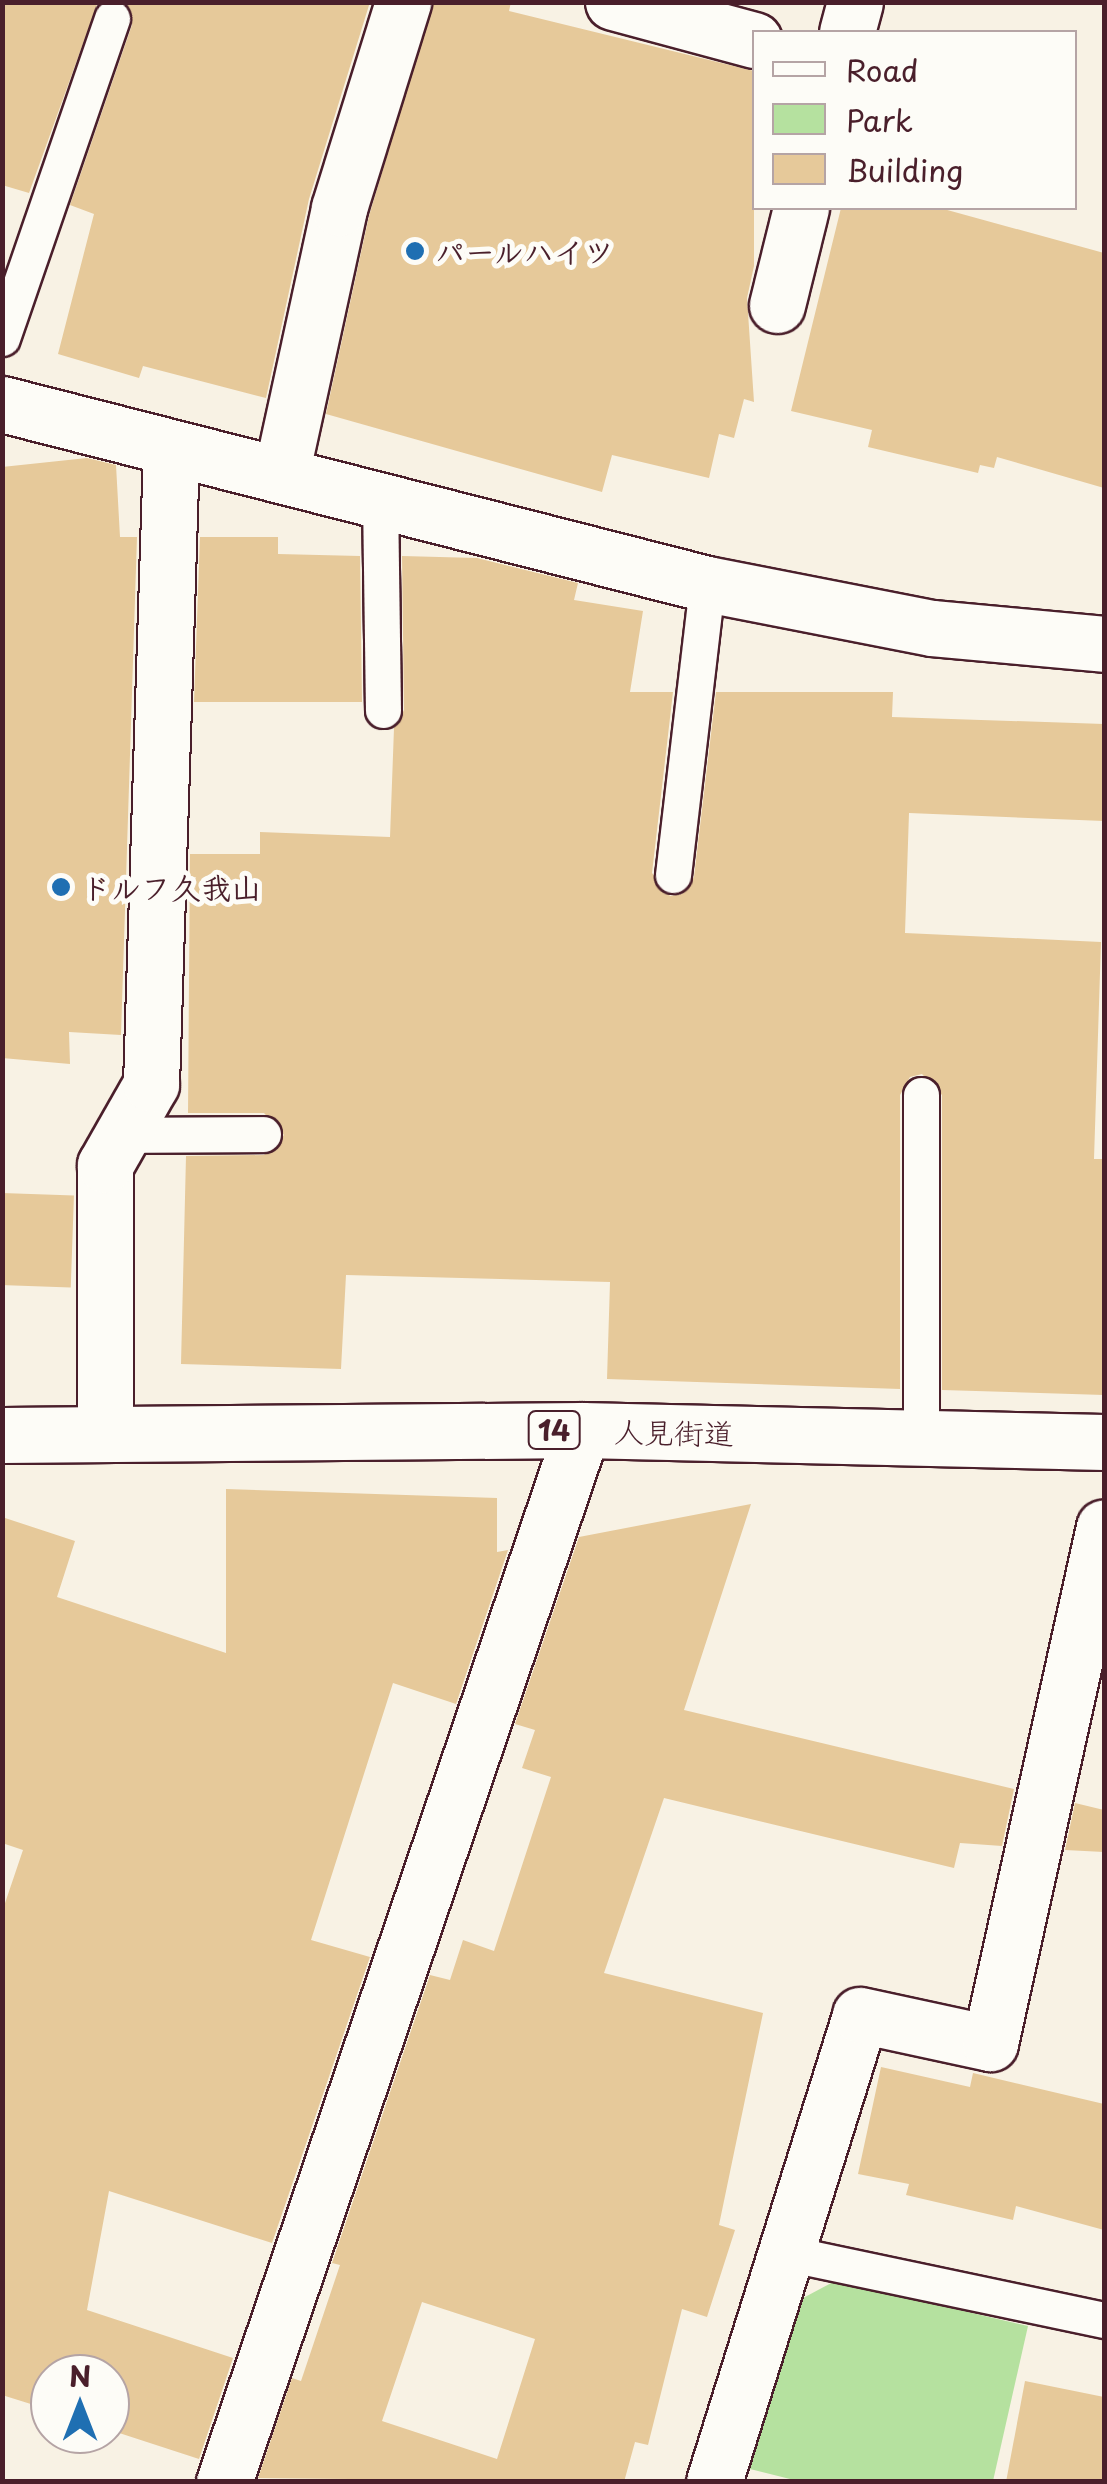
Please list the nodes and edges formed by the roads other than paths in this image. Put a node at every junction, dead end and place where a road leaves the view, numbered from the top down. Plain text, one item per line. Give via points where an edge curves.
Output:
1 (403, 2) edge
2 (613, 2) edge
3 (855, 2) edge
4 (112, 18) dead end
5 (847, 30) edge
6 (752, 39) edge
7 (801, 210) edge
8 (777, 306) dead end
9 (2, 338) edge
10 (2, 404) edge
11 (171, 450) junction
12 (282, 470) junction
13 (380, 496) junction
14 (707, 584) junction
15 (1104, 644) edge
16 (383, 710) dead end
17 (673, 875) dead end
18 (921, 1095) dead end
19 (264, 1134) dead end
20 (122, 1135) junction
21 (582, 1430) junction
22 (105, 1433) junction
23 (2, 1435) edge
24 (921, 1435) junction
25 (1104, 1442) edge
26 (1104, 1527) edge
27 (786, 2254) junction
28 (1104, 2320) edge
29 (224, 2482) edge
30 (714, 2482) edge

1 - 12 street via 339,208
2 - 6 street
3 - 5 street
4 - 9 lane
7 - 8 street
10 - 11 street
11 - 12 street
11 - 20 street via 151,1084
12 - 13 street
13 - 14 street
13 - 16 lane
14 - 15 street via 932,628
14 - 17 lane
18 - 24 lane
19 - 20 lane
20 - 22 street via 105,1165
21 - 22 street, 人見街道 / 14
21 - 24 street, 人見街道 / 14
21 - 29 street
22 - 23 street, 人見街道 / 14
24 - 25 street, 人見街道 / 14
26 - 27 street via 990,2044 860,2015
27 - 28 lane
27 - 30 street

